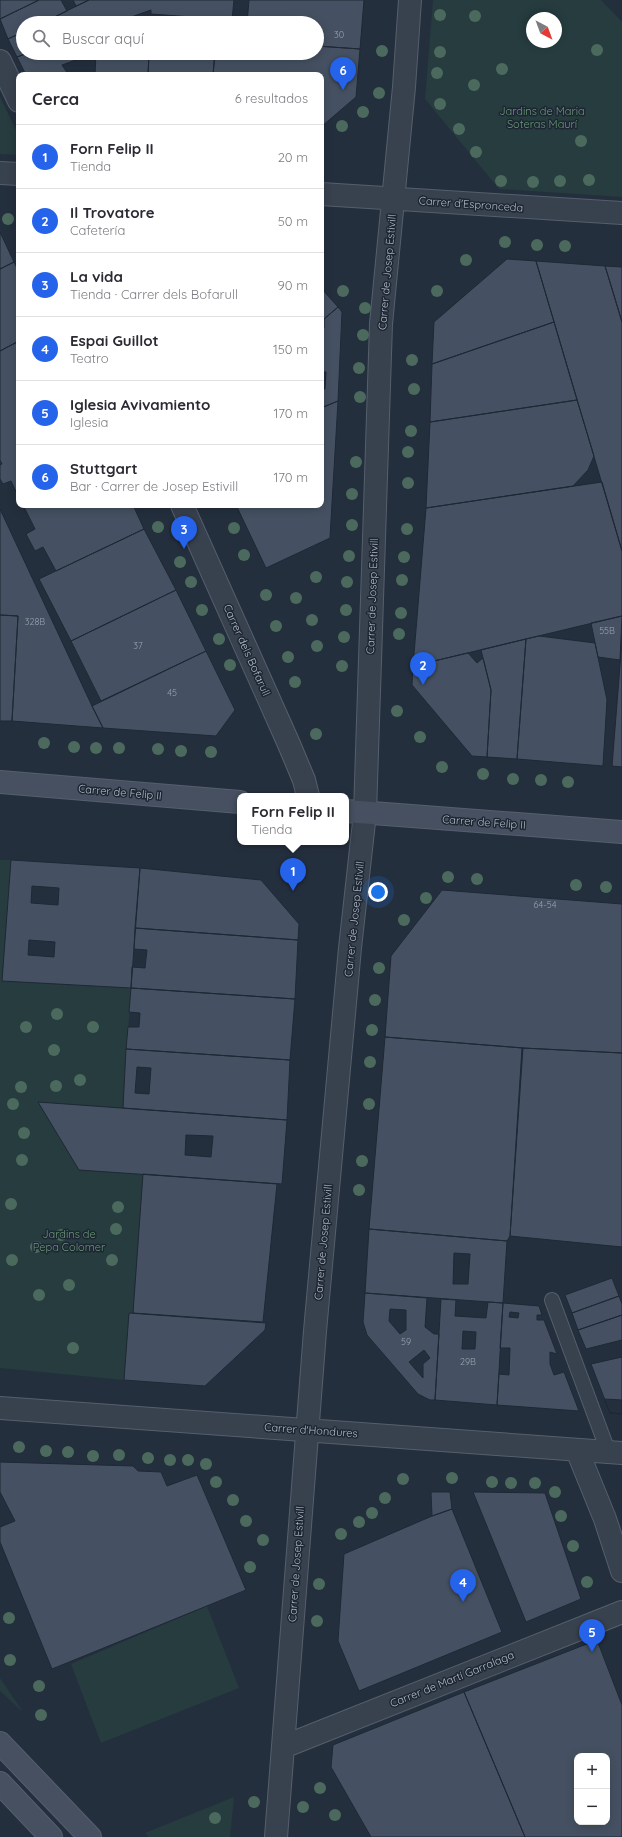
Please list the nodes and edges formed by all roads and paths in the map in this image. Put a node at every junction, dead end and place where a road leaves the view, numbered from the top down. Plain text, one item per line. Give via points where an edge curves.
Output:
1 (410, 0) edge
2 (0, 60) edge
3 (16, 95) edge
4 (0, 173) edge
5 (16, 174) edge
6 (324, 194) edge
7 (394, 198) junction
8 (622, 213) edge
9 (183, 508) edge
10 (0, 782) edge
11 (307, 793) edge
12 (237, 802) edge
13 (356, 812) edge
14 (622, 832) edge
15 (552, 1300) dead end
16 (0, 1408) edge
17 (307, 1430) junction
18 (577, 1450) junction
19 (615, 1452) edge
20 (622, 1571) edge
21 (622, 1612) edge
22 (0, 1743) edge
23 (283, 1747) junction
24 (0, 1783) edge
25 (51, 1837) edge
26 (90, 1837) edge
27 (276, 1837) edge

1 - 7 street, Carrer de Josep Estivill
2 - 3 street
4 - 5 street
6 - 7 street, Carrer d'Espronceda
7 - 8 street, Carrer d'Espronceda
7 - 13 street, Carrer de Josep Estivill via 381,324
9 - 11 street, Carrer dels Bofarull via 288,742
10 - 12 main road, Carrer de Felip II
13 - 14 main road, Carrer de Felip II
13 - 17 street, Carrer de Josep Estivill via 350,948
15 - 19 lane
16 - 17 street, Carrer d'Hondures
17 - 18 street, Carrer d'Hondures
17 - 23 street, Carrer de Josep Estivill
18 - 19 street, Carrer d'Hondures
18 - 20 street via 605,1519
21 - 23 street, Carrer de Martí Garralaga
22 - 26 main road
23 - 27 street, Carrer de Josep Estivill
24 - 25 main road

